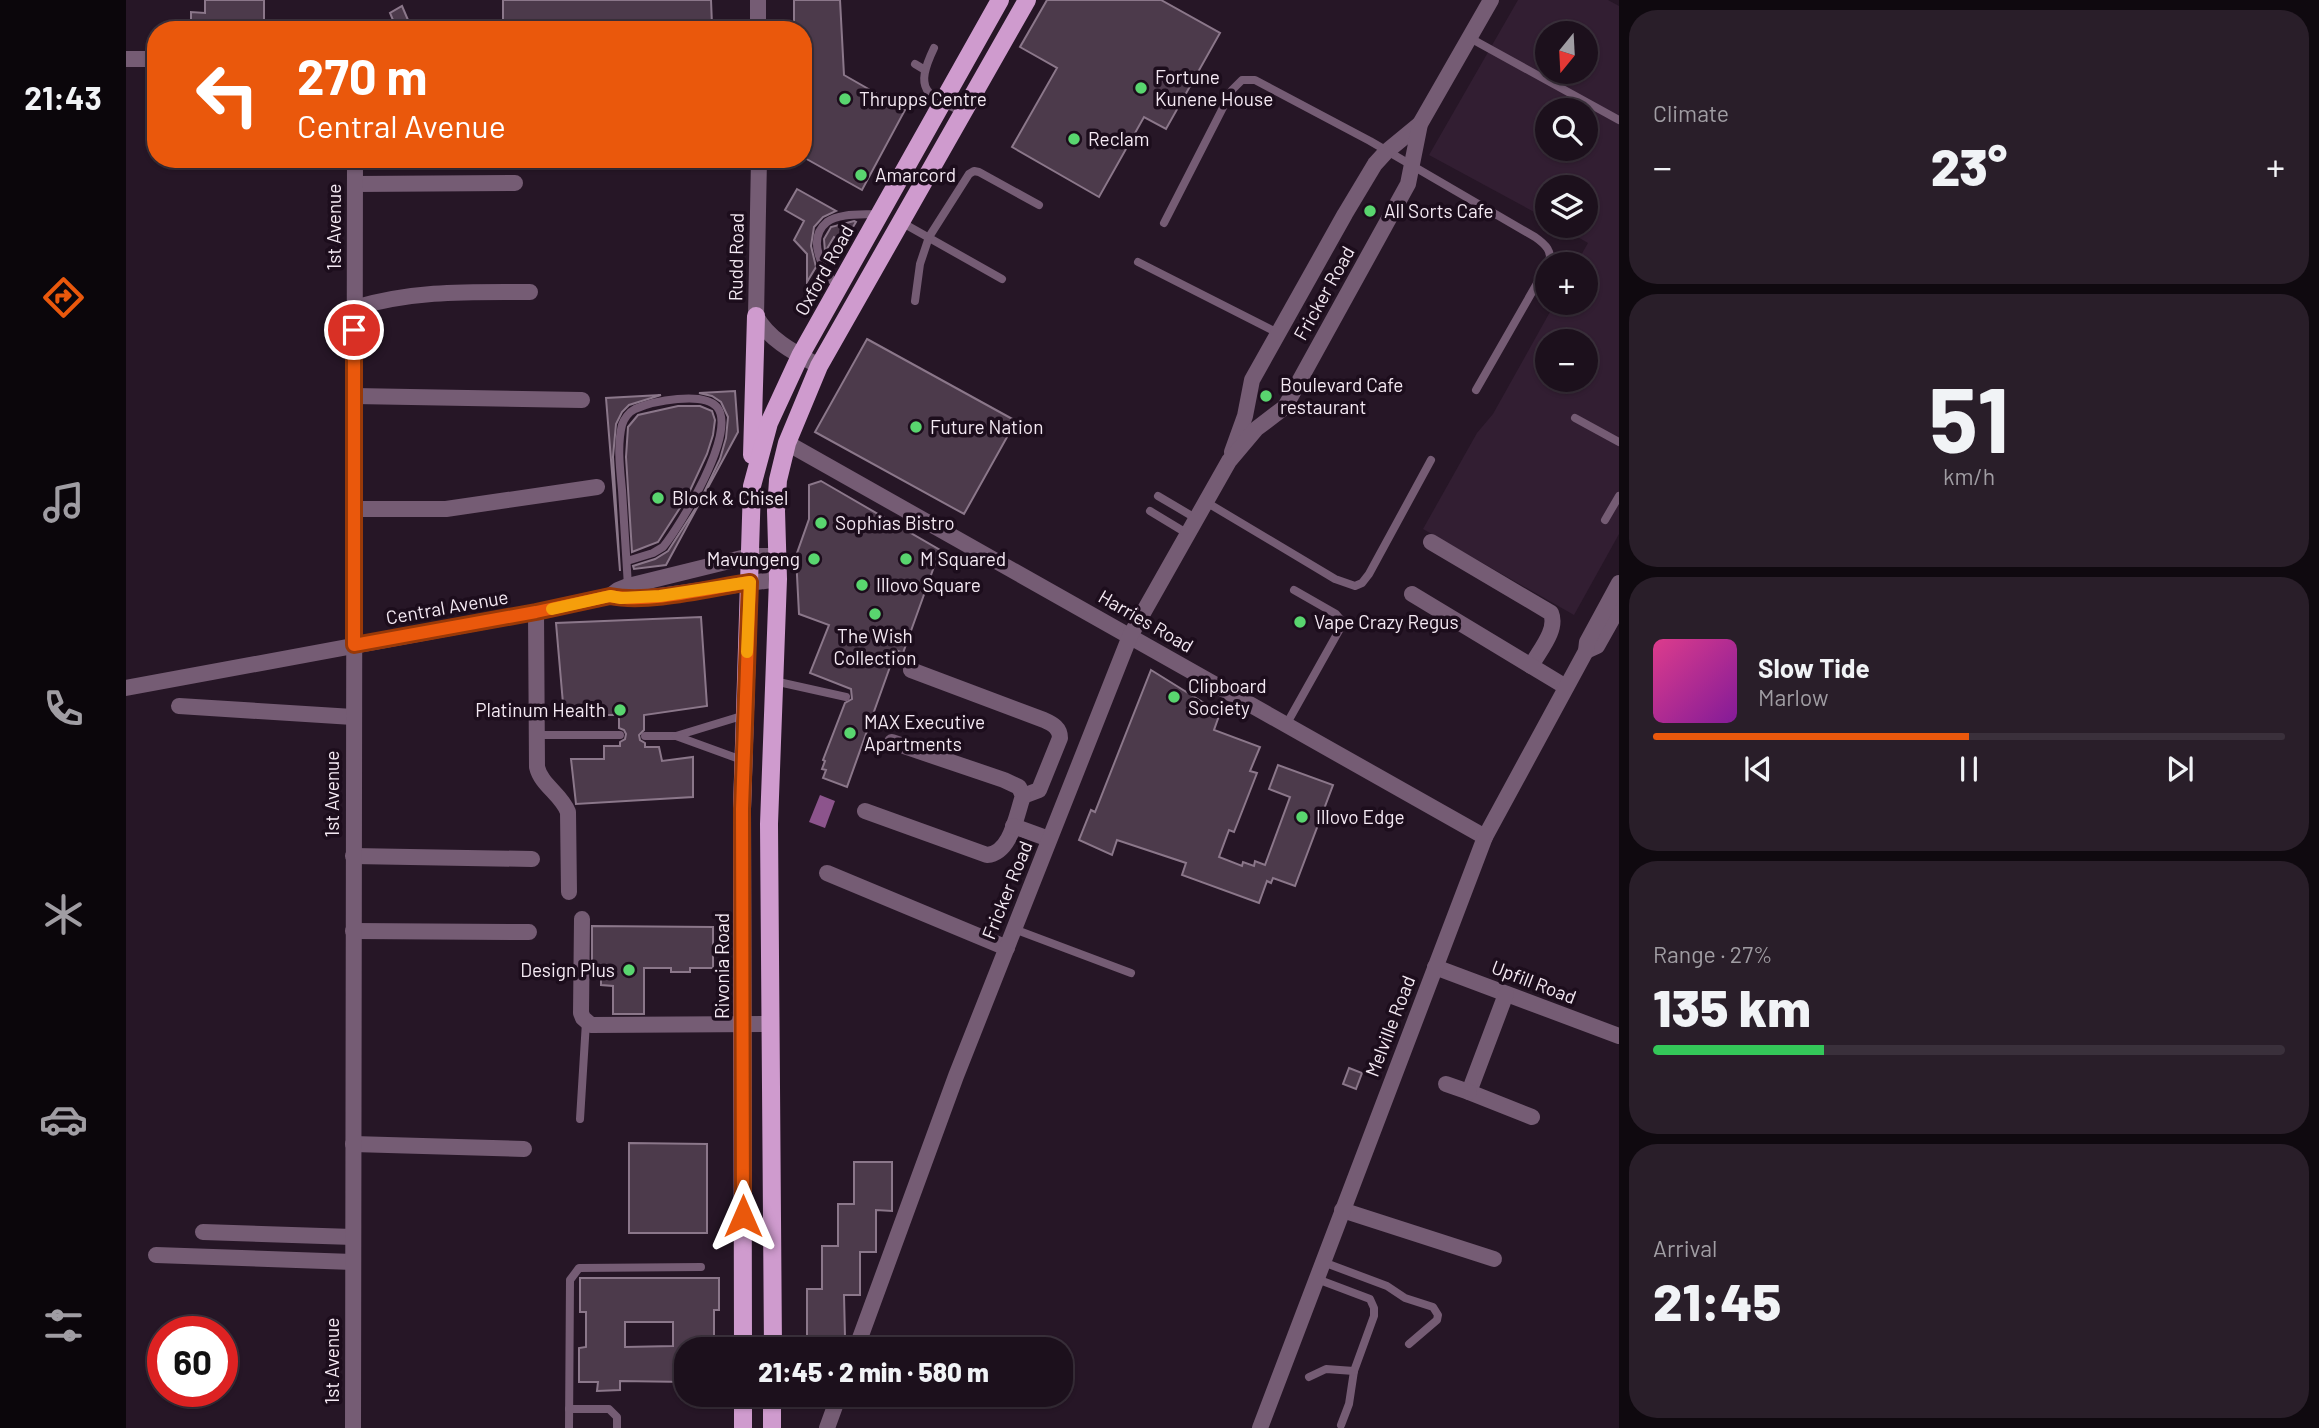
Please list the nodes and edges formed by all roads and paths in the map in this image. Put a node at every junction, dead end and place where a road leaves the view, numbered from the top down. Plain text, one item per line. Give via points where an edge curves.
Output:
1 (758, 0) edge
2 (1000, 0) edge
3 (1027, 0) edge
4 (1491, 0) edge
5 (758, 21) edge
6 (1470, 37) junction
7 (934, 48) dead end
8 (126, 59) edge
9 (147, 59) edge
10 (915, 64) dead end
11 (925, 70) junction
12 (943, 103) junction
13 (964, 112) junction
14 (1619, 120) edge
15 (1420, 124) junction
16 (1386, 152) junction
17 (1412, 166) junction
18 (355, 168) edge
19 (759, 168) edge
20 (515, 183) dead end
21 (355, 184) junction
22 (1039, 205) dead end
23 (880, 214) junction
24 (901, 222) junction
25 (1164, 223) dead end
26 (929, 237) junction
27 (1549, 252) edge
28 (1138, 262) dead end
29 (1002, 279) dead end
30 (839, 288) junction
31 (1535, 288) edge
32 (530, 292) dead end
33 (915, 301) dead end
34 (354, 308) junction
35 (756, 316) junction
36 (1278, 333) junction
37 (800, 356) junction
38 (819, 366) junction
39 (1476, 390) dead end
40 (354, 396) junction
41 (582, 400) dead end
42 (1575, 418) dead end
43 (787, 443) junction
44 (1619, 443) edge
45 (1431, 460) dead end
46 (1229, 461) junction
47 (752, 486) junction
48 (597, 487) dead end
49 (1158, 496) dead end
50 (1619, 496) edge
51 (1206, 502) junction
52 (354, 509) junction
53 (1150, 511) dead end
54 (1196, 519) junction
55 (1605, 520) dead end
56 (1188, 534) junction
57 (1431, 542) dead end
58 (750, 556) junction
59 (778, 556) junction
60 (627, 561) junction
61 (778, 579) junction
62 (750, 582) junction
63 (1619, 583) edge
64 (628, 586) junction
65 (1294, 590) dead end
66 (1412, 594) dead end
67 (610, 596) junction
68 (1619, 607) edge
69 (536, 612) junction
70 (1130, 636) junction
71 (354, 645) junction
72 (1586, 652) junction
73 (1531, 666) junction
74 (911, 670) dead end
75 (774, 681) junction
76 (1566, 687) junction
77 (126, 688) edge
78 (846, 696) dead end
79 (178, 706) dead end
80 (745, 715) junction
81 (354, 717) junction
82 (1286, 724) junction
83 (537, 735) junction
84 (620, 735) dead end
85 (645, 736) dead end
86 (676, 736) junction
87 (891, 742) dead end
88 (743, 761) junction
89 (1023, 796) junction
90 (865, 811) dead end
91 (1013, 826) junction
92 (1485, 837) junction
93 (1049, 839) junction
94 (353, 856) junction
95 (532, 859) dead end
96 (827, 873) dead end
97 (569, 892) dead end
98 (582, 919) dead end
99 (1014, 929) junction
100 (353, 931) junction
101 (529, 932) dead end
102 (1007, 948) junction
103 (1435, 967) junction
104 (1131, 973) dead end
105 (1506, 994) junction
106 (586, 1022) junction
107 (743, 1024) junction
108 (770, 1024) junction
109 (1619, 1036) edge
110 (1446, 1084) dead end
111 (1469, 1092) junction
112 (1532, 1117) dead end
113 (580, 1119) dead end
114 (353, 1143) junction
115 (524, 1149) dead end
116 (1342, 1210) junction
117 (203, 1232) dead end
118 (353, 1237) junction
119 (156, 1255) dead end
120 (1494, 1259) dead end
121 (353, 1262) junction
122 (1323, 1262) junction
123 (701, 1267) dead end
124 (1317, 1279) junction
125 (743, 1337) edge
126 (773, 1337) edge
127 (860, 1337) edge
128 (1409, 1345) dead end
129 (1354, 1371) junction
130 (1309, 1377) dead end
131 (743, 1407) edge
132 (772, 1407) edge
133 (835, 1407) edge
134 (569, 1409) junction
135 (1341, 1426) dead end
136 (353, 1428) edge
137 (569, 1428) edge
138 (617, 1428) edge
139 (743, 1428) edge
140 (772, 1428) edge
141 (827, 1428) edge
142 (1261, 1428) edge

1 - 5 street
2 - 12 main road, Oxford Road
3 - 13 main road
4 - 6 street, Fricker Road
6 - 14 lane
6 - 15 street, Fricker Road
7 - 11 lane
8 - 9 street
10 - 11 lane
11 - 12 lane via 929,93
12 - 13 lane
12 - 23 main road, Oxford Road
13 - 24 main road
15 - 16 street, Fricker Road
15 - 17 street, Fricker Road
16 - 17 lane
16 - 25 lane via 1255,80 1242,80 1232,90
16 - 36 street, Fricker Road
17 - 27 lane via 1545,244
17 - 46 street, Fricker Road via 1408,184 1285,407 1256,429
18 - 21 street, 1st Avenue
19 - 35 street, Rudd Road
20 - 21 street
21 - 34 street, 1st Avenue
22 - 26 lane via 974,171
23 - 30 main road, Oxford Road
23 - 30 lane via 839,218 822,228 817,251 820,262
24 - 26 lane
24 - 38 main road
26 - 29 lane
26 - 33 lane
28 - 36 lane
30 - 37 main road, Oxford Road
31 - 39 lane
32 - 34 street via 424,293
34 - 40 street, 1st Avenue
35 - 37 street, Rudd Road via 764,331
35 - 47 main road
36 - 46 street, Fricker Road via 1252,380
37 - 38 street, Rudd Road
37 - 47 main road, Oxford Road via 769,423
38 - 43 main road
40 - 41 street
40 - 52 street, 1st Avenue
42 - 44 lane
43 - 59 main road via 778,480
43 - 70 street, Harries Road
45 - 51 lane via 1369,574 1355,586 1335,579
46 - 51 street, Fricker Road
47 - 58 main road, Oxford Road
48 - 52 street via 446,509
49 - 54 lane
50 - 55 lane
51 - 54 street, Fricker Road
52 - 71 street, 1st Avenue
53 - 56 lane
54 - 56 street, Fricker Road
56 - 70 street, Fricker Road
57 - 73 street via 1551,613 1554,623
58 - 59 street, Central Avenue
58 - 62 main road, Oxford Road
58 - 64 street, Central Avenue
59 - 61 main road
60 - 60 lane via 619,456 623,423 635,409 684,397 709,401 718,408 722,424 705,477 663,547
60 - 64 lane
61 - 62 street, Central Avenue
61 - 75 main road
62 - 67 street, Central Avenue via 660,596
62 - 80 main road, Rivonia Road
63 - 72 street, Melville Road
64 - 67 street, Central Avenue
65 - 82 lane via 1336,614 1341,627
66 - 73 street
67 - 69 street, Central Avenue
68 - 72 street, Melville Road via 1597,646
69 - 71 street, Central Avenue
69 - 83 street
70 - 82 street, Harries Road
70 - 93 street, Fricker Road
71 - 77 street, Central Avenue
71 - 81 street, 1st Avenue
72 - 76 street, Melville Road
73 - 76 street
74 - 89 street via 1056,727 1060,738 1043,783 1035,793
75 - 78 lane
75 - 108 main road
76 - 92 street, Melville Road
79 - 81 street
80 - 86 lane
80 - 88 main road, Rivonia Road
81 - 94 street, 1st Avenue
82 - 92 street, Harries Road
83 - 84 lane
83 - 97 street via 538,771 568,812
85 - 86 lane
86 - 88 lane
87 - 89 street via 1015,784
88 - 107 main road, Rivonia Road
89 - 91 street
90 - 91 street via 987,855 1003,848
91 - 93 street
92 - 103 street, Melville Road
93 - 99 street, Fricker Road
94 - 95 street
94 - 100 street, 1st Avenue
96 - 102 street
98 - 106 street via 581,1013
99 - 102 street, Fricker Road
99 - 104 lane
100 - 101 street
100 - 114 street, 1st Avenue
102 - 127 street, Fricker Road
103 - 105 street, Upfill Road
103 - 116 street, Melville Road
105 - 109 street, Upfill Road
105 - 111 street
106 - 107 street via 597,1026
106 - 113 lane
107 - 108 street
107 - 125 main road, Rivonia Road
108 - 126 main road
110 - 111 street
111 - 112 street
114 - 115 street
114 - 118 street, 1st Avenue
116 - 120 street
116 - 122 street, Melville Road
117 - 118 street
118 - 121 street, 1st Avenue
119 - 121 street
121 - 136 street, 1st Avenue
122 - 124 street, Melville Road
122 - 128 lane via 1433,1307 1437,1320
123 - 134 lane via 579,1268 575,1272 570,1280
124 - 129 lane via 1372,1302 1374,1316
124 - 142 street, Melville Road
129 - 130 lane via 1326,1369
129 - 135 lane
131 - 139 main road
132 - 140 main road
133 - 141 street
134 - 137 lane
134 - 138 lane via 609,1409 617,1417

